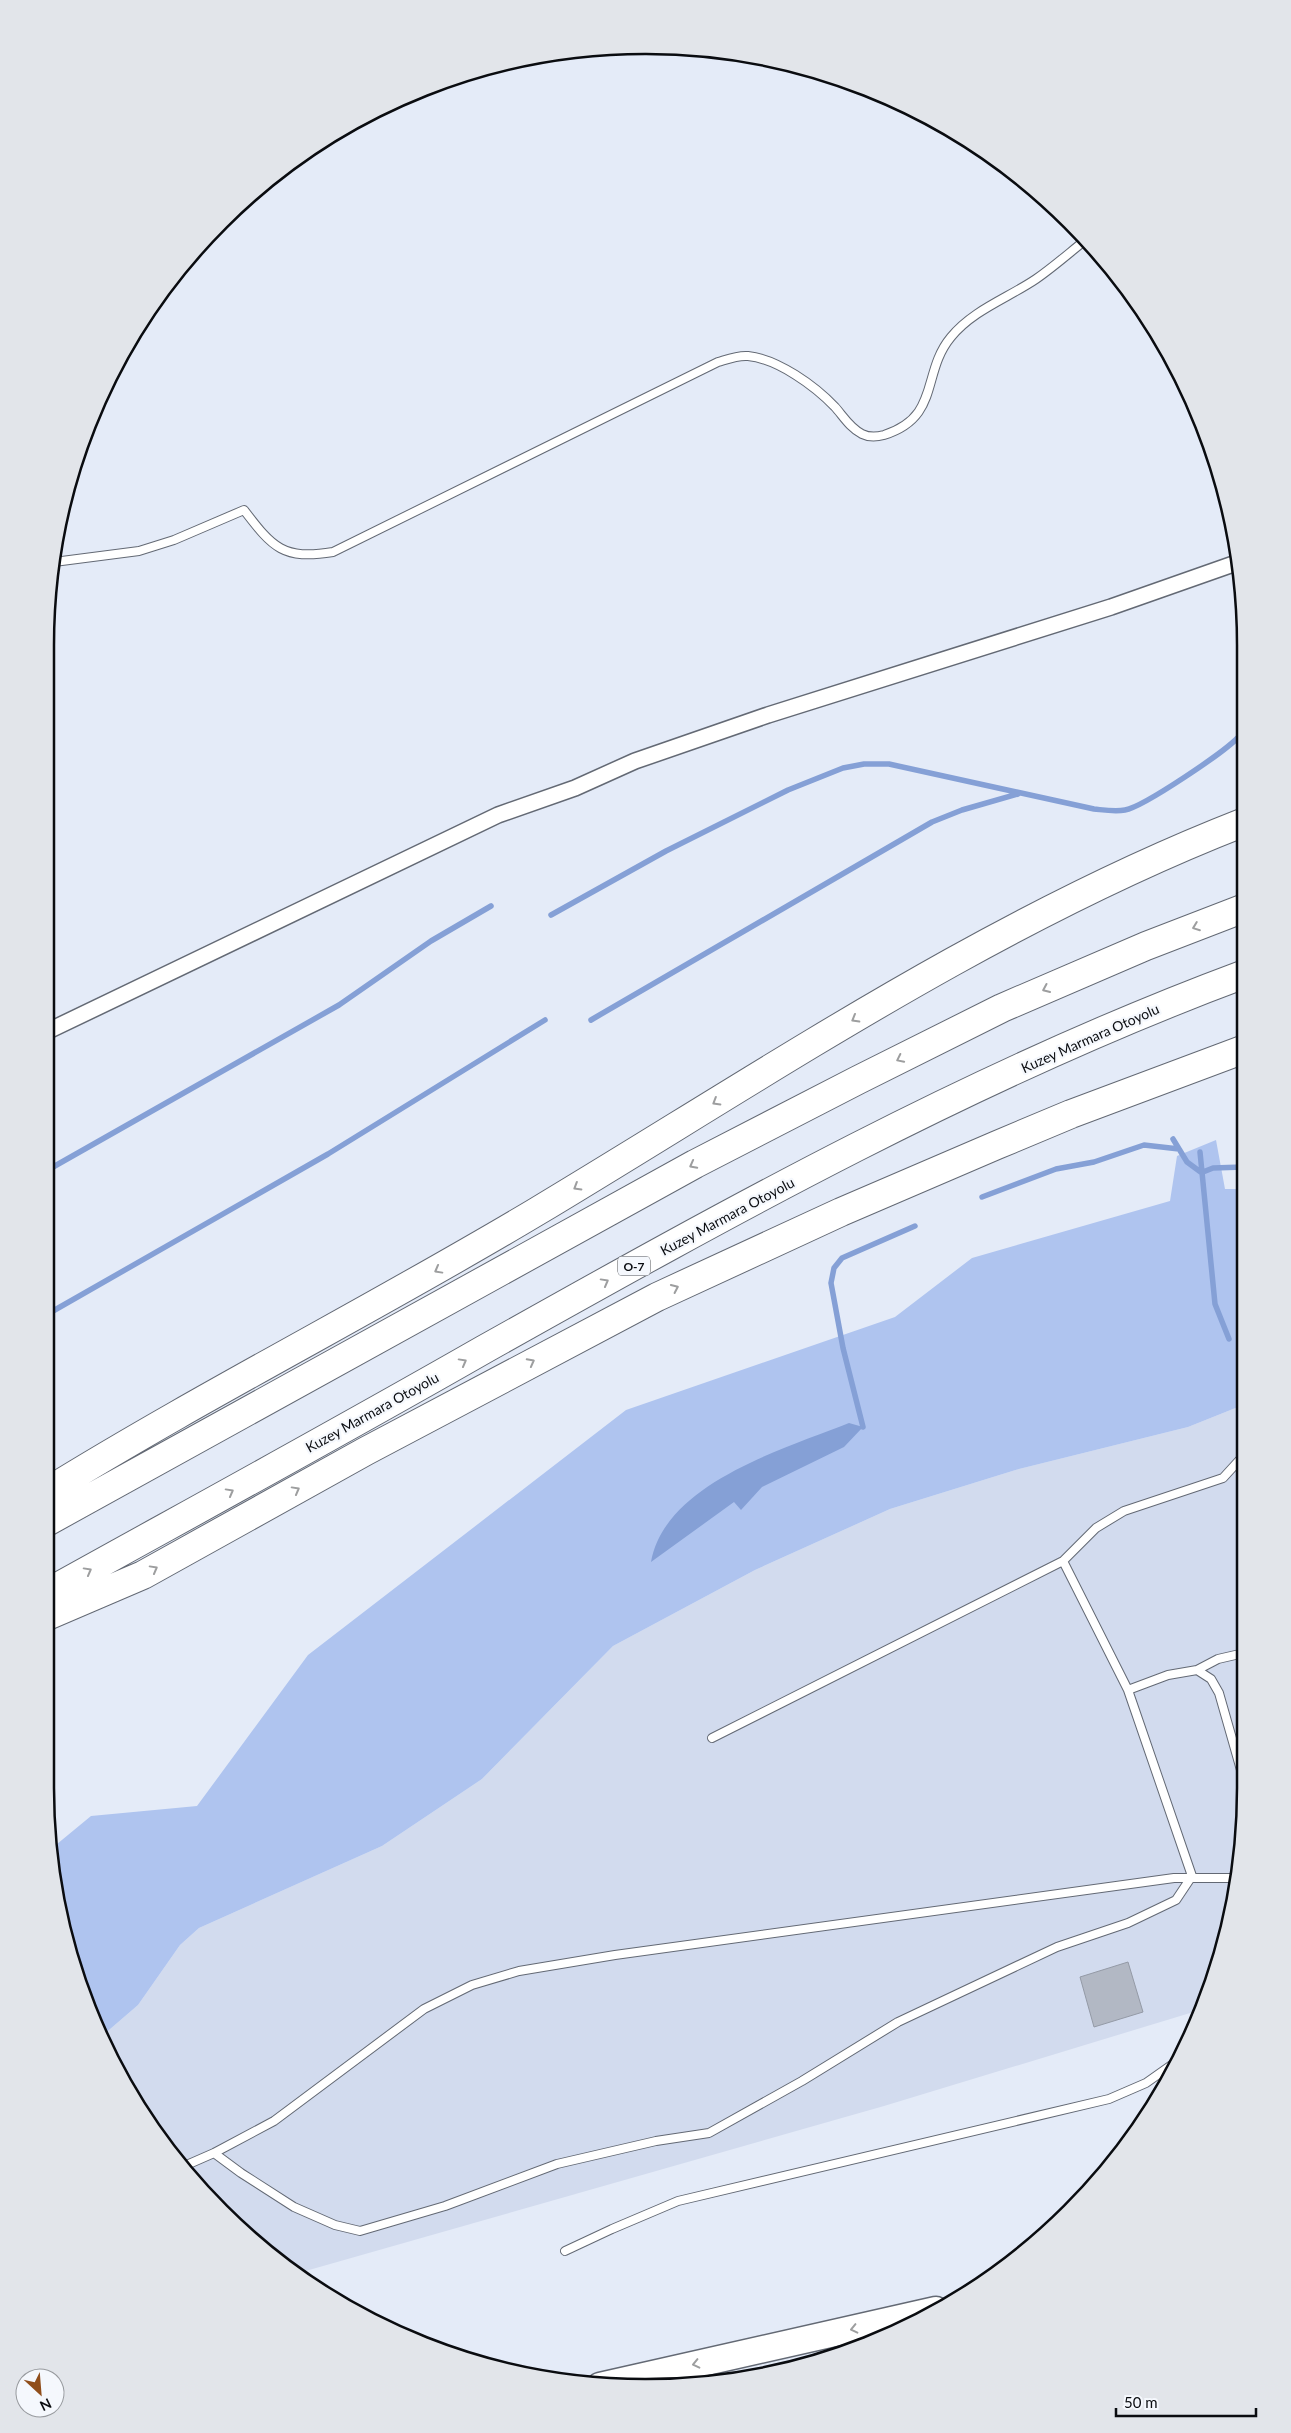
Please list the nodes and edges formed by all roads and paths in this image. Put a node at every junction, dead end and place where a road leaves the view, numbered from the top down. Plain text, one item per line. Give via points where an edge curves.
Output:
1 (1080, 245) edge
2 (60, 561) edge
3 (1232, 565) edge
4 (1237, 804) edge
5 (1237, 824) edge
6 (1237, 911) edge
7 (1237, 977) edge
8 (889, 1000) junction
9 (54, 1028) edge
10 (1237, 1052) edge
11 (1237, 1063) edge
12 (1159, 1080) junction
13 (1237, 1463) edge
14 (54, 1488) edge
15 (54, 1518) edge
16 (1062, 1561) junction
17 (54, 1589) edge
18 (54, 1613) edge
19 (1237, 1655) edge
20 (1197, 1670) junction
21 (1128, 1690) junction
22 (712, 1738) dead end
23 (1237, 1756) edge
24 (1192, 1876) junction
25 (1230, 1878) edge
26 (1165, 2069) edge
27 (214, 2153) junction
28 (189, 2164) edge
29 (565, 2252) dead end
30 (912, 2315) edge
31 (632, 2379) edge

1 - 2 lane via 1036,279 966,322 941,352 922,409 898,429 883,436 863,435 818,390 761,358 746,356 718,362 333,552 298,555 282,549 267,540 244,510 139,551
3 - 9 street via 1111,607 634,760 575,788 498,815
4 - 8 highway via 969,939
5 - 8 highway via 1078,897
6 -> 15 highway via 1002,1008 858,1080 695,1164
17 -> 7 highway, Kuzey Marmara Otoyolu / O-7 via 765,1195 1058,1050
8 -> 14 highway via 440,1269 336,1325
10 - 12 highway
11 - 12 highway
18 -> 12 highway via 143,1575 366,1451 657,1297 913,1180
13 - 16 lane via 1223,1478 1124,1511 1096,1528
16 - 21 lane
16 - 22 lane
19 - 20 lane via 1218,1659
20 - 21 lane via 1168,1675
20 - 23 lane via 1211,1679 1219,1692
21 - 24 lane
24 - 25 lane
24 - 27 lane via 519,1971 472,1985 424,2010 274,2121
24 - 27 lane via 1176,1900 1128,1923 1057,1947 898,2022 709,2133 656,2141 557,2164 445,2206 360,2231 335,2225 294,2207
26 - 29 lane via 1146,2083 1109,2099 678,2201
27 - 28 lane
30 -> 31 highway

